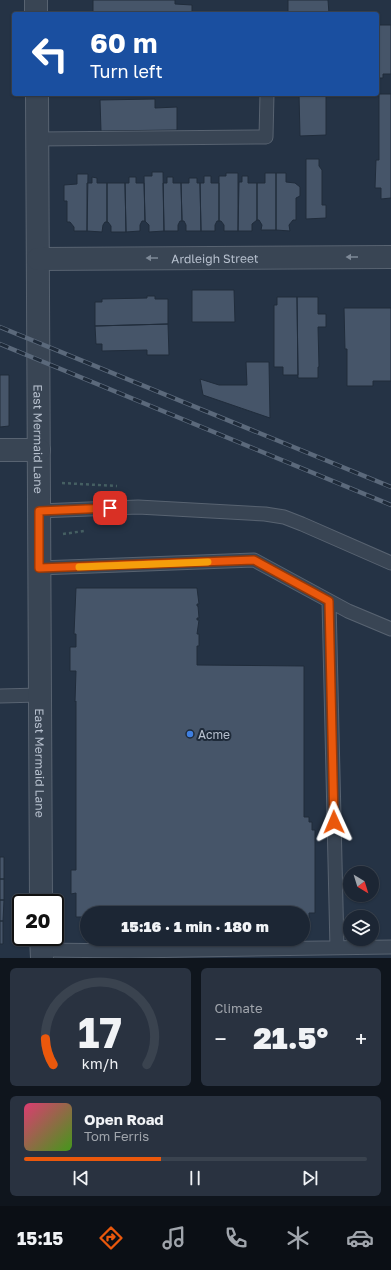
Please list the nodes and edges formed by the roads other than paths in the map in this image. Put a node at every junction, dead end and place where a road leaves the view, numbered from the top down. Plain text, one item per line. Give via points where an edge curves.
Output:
1 (36, 0) edge
2 (36, 12) edge
3 (37, 96) edge
4 (267, 96) edge
5 (37, 139) junction
6 (391, 257) edge
7 (38, 259) junction
8 (0, 450) edge
9 (39, 450) junction
10 (39, 511) junction
11 (391, 563) edge
12 (39, 568) junction
13 (329, 601) junction
14 (391, 629) edge
15 (40, 695) junction
16 (0, 696) edge
17 (41, 894) edge
18 (391, 947) edge
19 (41, 948) edge
20 (337, 948) junction

1 - 2 street
3 - 5 street, East Mermaid Lane
4 - 5 lane via 266,137
5 - 7 street, East Mermaid Lane
6 -> 7 street, Ardleigh Street
7 - 9 street, East Mermaid Lane
8 - 9 street
9 - 10 street, East Mermaid Lane
10 - 11 lane via 138,508 265,514 284,517 302,524
10 - 12 street, East Mermaid Lane
12 - 13 lane via 254,560
12 - 15 street, East Mermaid Lane
13 - 14 lane
13 - 20 lane
15 - 16 lane
15 - 17 street, East Mermaid Lane
18 - 20 lane
19 - 20 lane

